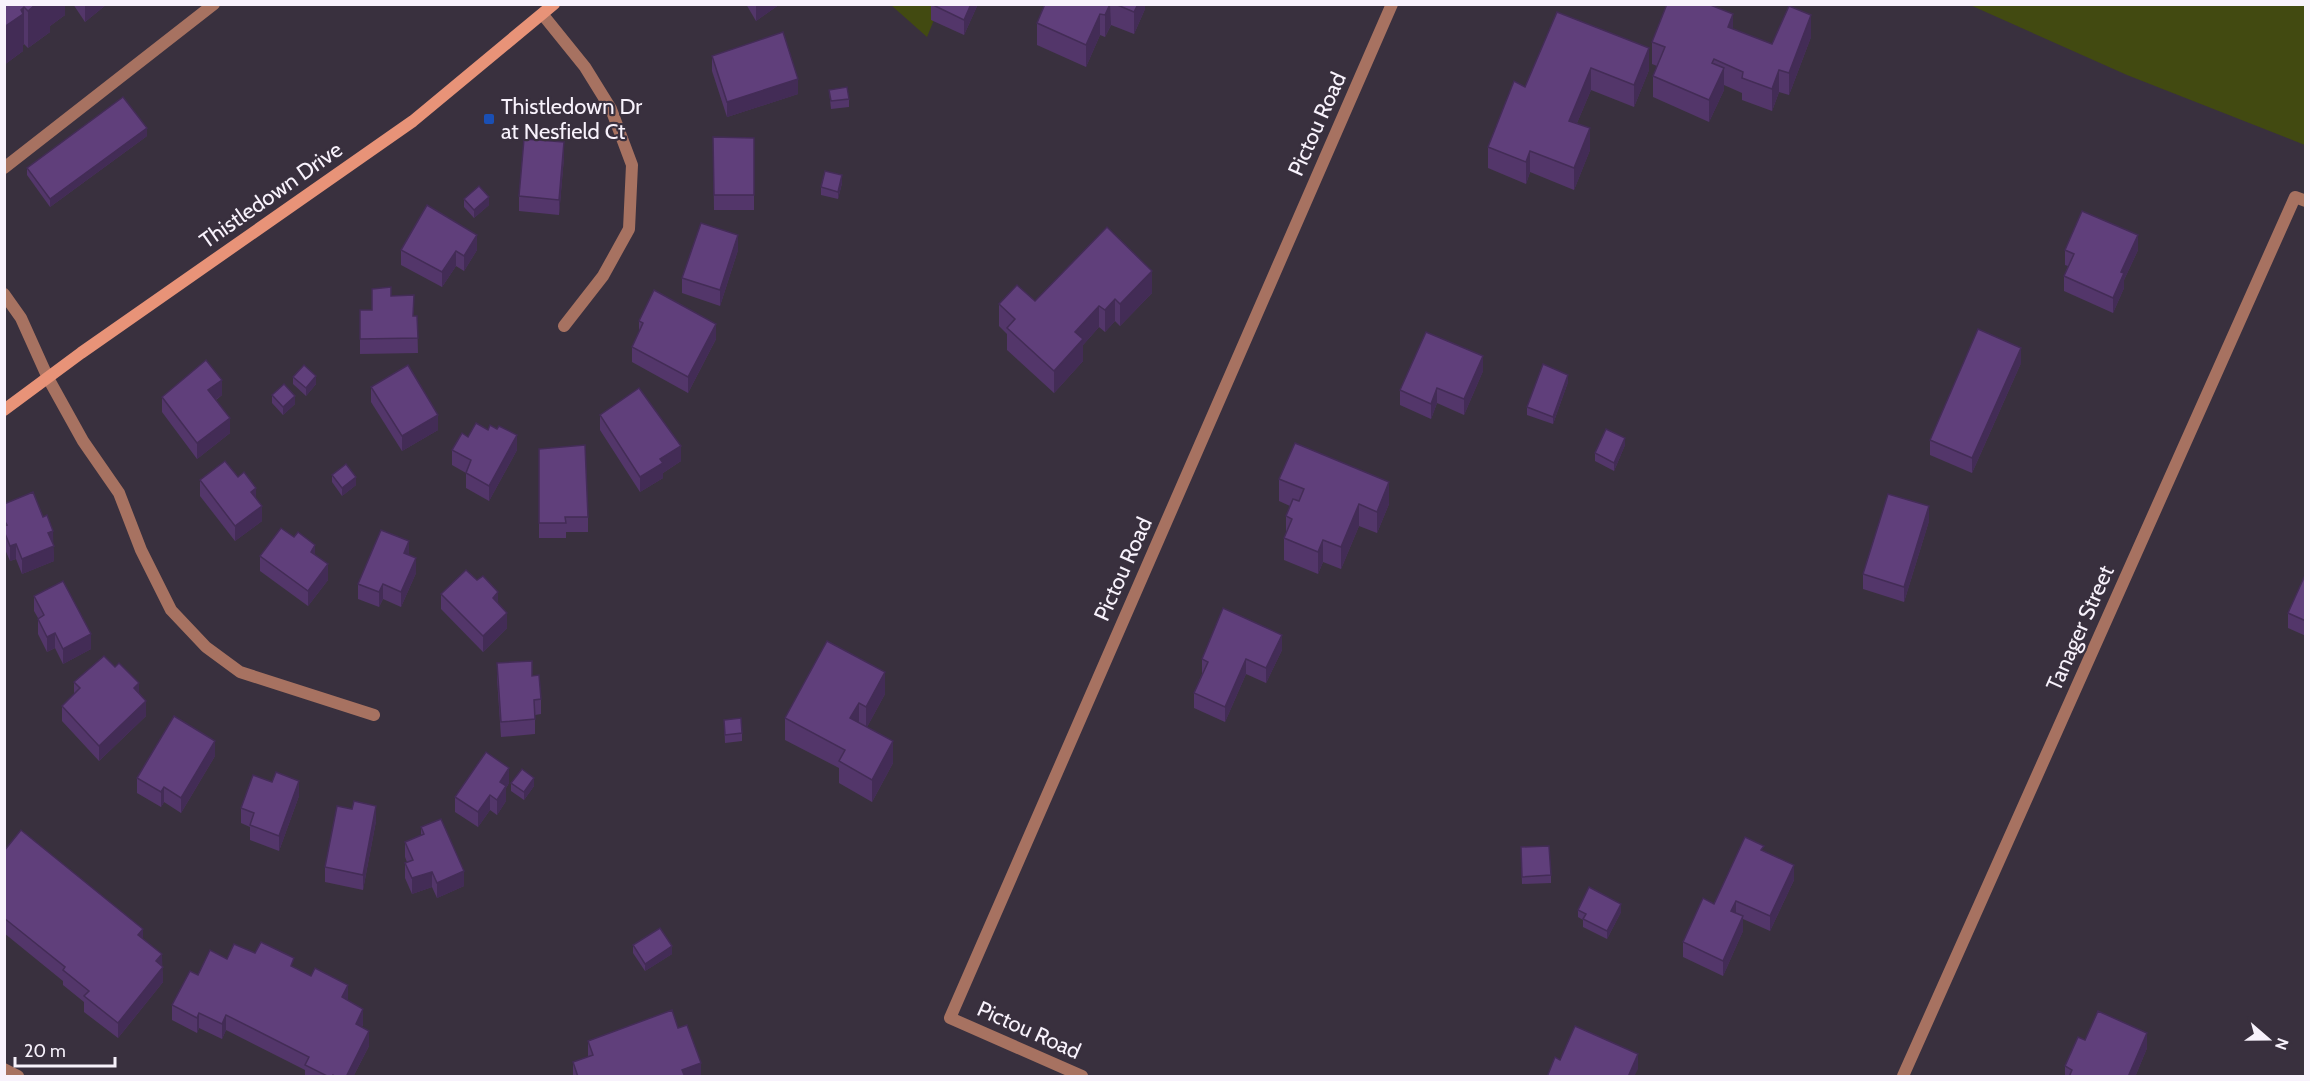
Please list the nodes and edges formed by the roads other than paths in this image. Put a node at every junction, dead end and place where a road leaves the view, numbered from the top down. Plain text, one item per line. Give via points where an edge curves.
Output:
1 (214, 4) edge
2 (554, 4) edge
3 (1392, 4) edge
4 (543, 15) junction
5 (4, 168) edge
6 (2300, 199) edge
7 (4, 294) edge
8 (564, 326) dead end
9 (48, 378) junction
10 (4, 410) edge
11 (374, 715) dead end
12 (4, 1069) edge
13 (18, 1077) edge
14 (1082, 1077) edge
15 (1903, 1077) edge

1 - 5 street
2 - 4 main road, Thistledown Drive
3 - 14 street, Pictou Road via 950,1018
4 - 8 street via 585,67 611,109 632,165 628,230 603,276
4 - 9 main road, Thistledown Drive via 413,121
6 - 15 street, Tanager Street
7 - 9 street via 21,318
9 - 10 main road, Thistledown Drive
9 - 11 street via 83,441 119,493 141,550 171,610 206,647 240,672
12 - 13 street

